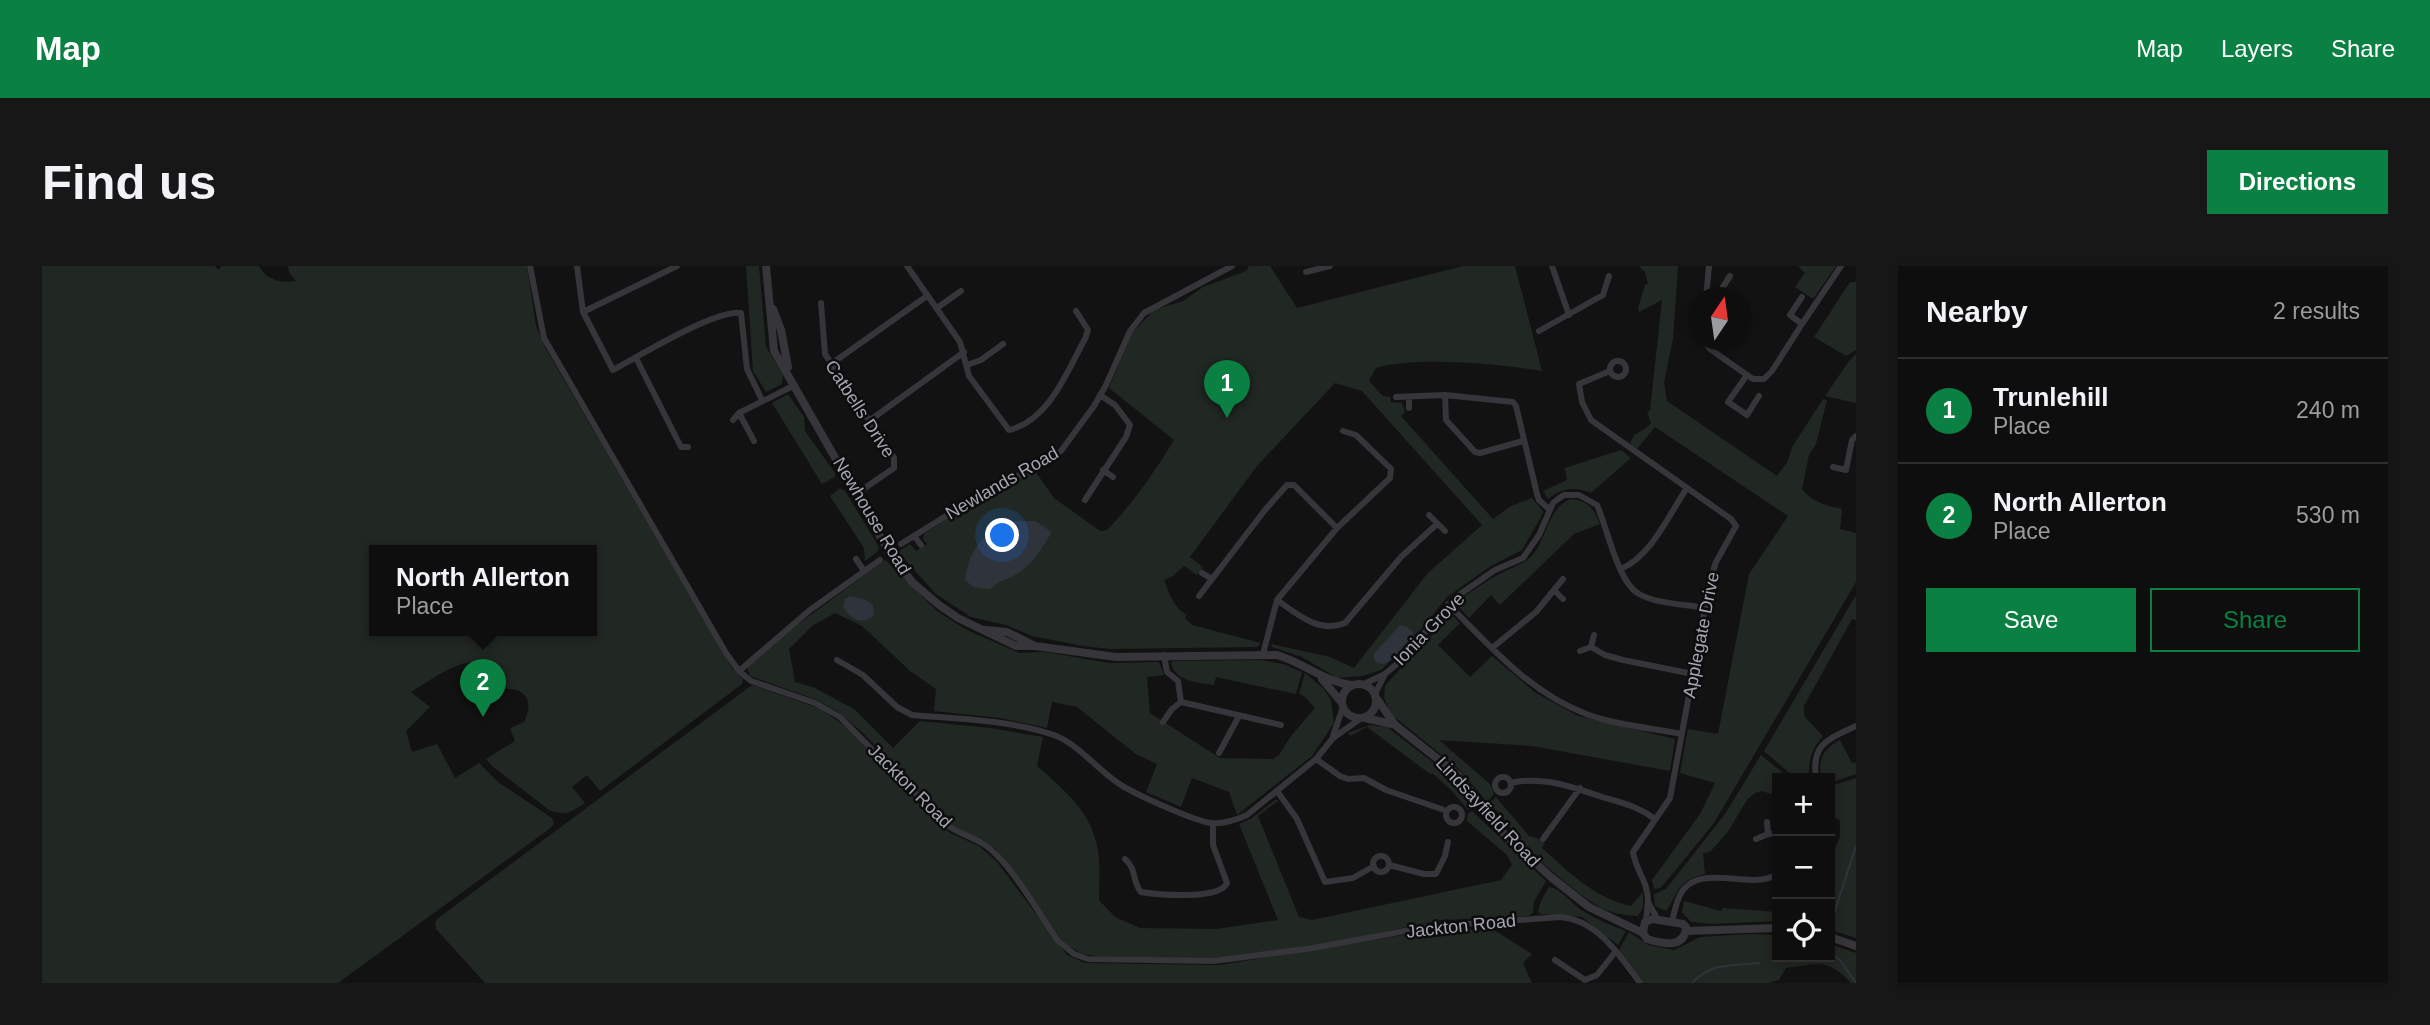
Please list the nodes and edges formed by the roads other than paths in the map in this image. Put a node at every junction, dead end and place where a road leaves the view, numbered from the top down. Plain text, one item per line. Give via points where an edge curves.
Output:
1 (530, 266) edge
2 (577, 266) edge
3 (677, 266) edge
4 (766, 266) edge
5 (907, 266) edge
6 (1210, 266) edge
7 (1232, 266) edge
8 (1330, 266) edge
9 (1552, 266) edge
10 (1709, 266) edge
11 (1841, 266) edge
12 (1316, 268) edge
13 (1306, 272) dead end
14 (1214, 275) junction
15 (1609, 276) dead end
16 (1730, 276) dead end
17 (1708, 287) edge
18 (1723, 287) edge
19 (961, 291) dead end
20 (927, 296) junction
21 (1802, 297) dead end
22 (821, 303) dead end
23 (937, 308) junction
24 (1076, 311) dead end
25 (583, 312) junction
26 (1569, 315) junction
27 (1802, 324) junction
28 (1539, 331) dead end
29 (1003, 344) dead end
30 (1711, 350) edge
31 (964, 352) junction
32 (636, 358) junction
33 (831, 364) junction
34 (967, 365) junction
35 (1610, 371) dead end
36 (1747, 376) junction
37 (795, 385) junction
38 (1101, 395) junction
39 (1445, 396) junction
40 (1759, 396) dead end
41 (1396, 397) dead end
42 (1409, 397) junction
43 (762, 400) junction
44 (1409, 408) dead end
45 (739, 413) junction
46 (733, 420) dead end
47 (869, 421) junction
48 (1343, 431) dead end
49 (1856, 436) edge
50 (754, 441) dead end
51 (1523, 441) junction
52 (688, 447) dead end
53 (1833, 467) dead end
54 (1103, 470) junction
55 (1113, 477) dead end
56 (1686, 488) junction
57 (856, 494) junction
58 (1085, 500) dead end
59 (1550, 509) junction
60 (1429, 515) dead end
61 (1437, 524) junction
62 (1337, 528) junction
63 (1445, 531) dead end
64 (914, 536) junction
65 (901, 544) dead end
66 (921, 545) dead end
67 (856, 559) dead end
68 (880, 560) dead end
69 (1621, 569) junction
70 (864, 571) junction
71 (1202, 573) dead end
72 (1212, 579) junction
73 (1563, 579) dead end
74 (1555, 591) junction
75 (1199, 596) dead end
76 (1563, 599) dead end
77 (1277, 600) junction
78 (1448, 604) junction
79 (1704, 608) junction
80 (1594, 635) dead end
81 (1591, 647) junction
82 (1492, 648) junction
83 (1580, 651) dead end
84 (1263, 654) junction
85 (1164, 655) junction
86 (837, 660) dead end
87 (739, 671) junction
88 (1385, 674) junction
89 (1693, 674) junction
90 (1320, 677) junction
91 (1364, 684) junction
92 (1351, 685) junction
93 (1376, 697) junction
94 (1181, 702) junction
95 (1342, 705) junction
96 (1239, 716) junction
97 (1362, 718) junction
98 (1163, 722) dead end
99 (1268, 722) junction
100 (1282, 725) dead end
101 (1395, 725) junction
102 (1856, 726) edge
103 (1266, 731) dead end
104 (1682, 734) junction
105 (1333, 738) junction
106 (1219, 754) dead end
107 (1316, 759) junction
108 (1815, 773) edge
109 (1511, 783) dead end
110 (1580, 788) junction
111 (1276, 792) junction
112 (1447, 811) dead end
113 (1655, 819) junction
114 (1767, 821) dead end
115 (1213, 823) junction
116 (1768, 834) junction
117 (1772, 834) edge
118 (1543, 839) dead end
119 (1756, 839) dead end
120 (1448, 842) dead end
121 (1445, 856) junction
122 (1125, 859) dead end
123 (1455, 859) dead end
124 (1143, 865) dead end
125 (1389, 865) junction
126 (1374, 866) junction
127 (1133, 869) junction
128 (1772, 876) edge
129 (1648, 902) junction
130 (1617, 920) junction
131 (1658, 920) junction
132 (1646, 921) junction
133 (1672, 922) junction
134 (1772, 928) edge
135 (1686, 931) junction
136 (1643, 933) junction
137 (1835, 939) edge
138 (1856, 946) edge
139 (1616, 951) junction
140 (1572, 959) dead end
141 (1555, 960) dead end
142 (1567, 968) junction
143 (1640, 983) edge

1 - 87 street, Jackton Road via 544,338
2 - 25 street
3 - 25 street
4 - 37 street, Newhouse Road via 773,347
5 - 20 street
6 - 14 street
7 - 14 street, Newlands Road
8 - 12 street
9 - 26 street
10 - 17 street
11 - 27 street
12 - 13 street
14 - 38 street, Newlands Road via 1144,313 1130,331
15 - 26 street via 1603,295
16 - 18 street
19 - 23 street
20 - 23 street
20 - 33 street
21 - 27 street via 1790,315
22 - 33 street, Catbells Drive via 825,354
23 - 31 street
24 - 34 street via 1088,330 1085,340 1046,406 1017,427 1006,428 969,376
25 - 32 street via 613,370
26 - 28 street
27 - 36 street via 1768,375 1759,379
29 - 34 street
30 - 36 street
31 - 34 street
31 - 47 street
32 - 43 street via 716,317 740,313 747,369
32 - 52 street via 681,447
33 - 47 street, Catbells Drive
35 - 56 street, Applegate Drive via 1579,384 1586,414
36 - 40 street via 1728,402 1746,415
37 - 43 street
37 - 57 street, Newhouse Road
38 - 54 street via 1130,425
38 - 64 street, Newlands Road via 1061,451 993,486
39 - 42 street
39 - 51 street via 1513,402
39 - 51 street via 1446,420 1475,452
41 - 42 street
42 - 44 street
43 - 45 street
45 - 46 street
45 - 50 street
47 - 57 street, Catbells Drive via 895,465
48 - 62 street via 1360,437 1392,474
49 - 53 street via 1846,470
51 - 59 street via 1539,500
54 - 55 street
54 - 58 street
56 - 69 street via 1644,554
56 - 79 street, Applegate Drive via 1735,526 1716,562
57 - 85 street, Newhouse Road via 912,582 939,605 982,629 1016,646 1116,657
59 - 69 street via 1564,495 1579,495 1597,505
59 - 78 street, Ionia Grove via 1524,558 1495,570
60 - 61 street
61 - 63 street
61 - 77 street via 1401,557 1345,623 1318,625
62 - 72 street via 1294,485 1287,485
62 - 77 street
64 - 65 street, Newlands Road
64 - 66 street
67 - 70 street
68 - 70 street
69 - 79 street via 1625,581 1640,595
70 - 87 street
71 - 72 street
72 - 75 street
73 - 74 street
74 - 76 street
74 - 82 street
77 - 84 street
78 - 82 street
78 - 88 street, Ionia Grove via 1419,642
79 - 89 street, Applegate Drive
80 - 81 street
81 - 83 street
81 - 89 street via 1623,660
82 - 104 street via 1528,681 1566,705 1587,714
84 - 85 street, Newhouse Road
84 - 90 street, Newhouse Road via 1292,659
85 - 94 street via 1167,672 1178,681
86 - 115 street via 863,675 903,712 1053,735 1137,794
87 - 139 street, Jackton Road via 751,681 830,710 850,726 946,824 1000,859 1062,946 1080,957 1214,961 1426,927 1560,917 1588,925
88 - 91 street, Ionia Grove
88 - 93 street, Ionia Grove
89 - 104 street, Applegate Drive
90 - 92 street, Newhouse Road
90 - 95 street, Newhouse Road
91 - 92 street
91 - 93 street
92 - 95 street
93 - 97 street via 1373,712
93 - 101 street, Lindsayfield Road
94 - 96 street
94 - 98 street
95 - 97 street via 1349,715
95 - 105 street
96 - 99 street
96 - 106 street
97 - 101 street, Lindsayfield Road
97 - 105 street
99 - 100 street
99 - 103 street
101 - 130 street, Lindsayfield Road via 1458,775 1506,836 1552,878 1589,907
102 - 108 street via 1823,744 1816,754
104 - 113 street, Applegate Drive via 1670,798
105 - 107 street
107 - 111 street
107 - 112 street via 1340,776 1370,780
109 - 110 street via 1531,780
110 - 113 street via 1634,805
110 - 118 street
111 - 115 street via 1235,821
111 - 126 street via 1297,819 1325,882 1353,878
113 - 129 street, Applegate Drive via 1633,852
114 - 116 street
115 - 127 street via 1213,845 1227,883 1224,890 1205,895 1145,893 1136,887
116 - 117 street
116 - 119 street
120 - 121 street
121 - 123 street
121 - 125 street via 1440,870 1432,874
122 - 127 street
124 - 127 street
125 - 126 street via 1382,871
125 - 126 street via 1387,858 1379,856
128 - 133 street via 1711,877 1693,884 1679,897
129 - 131 street
129 - 132 street
130 - 132 street, Lindsayfield Road
130 - 136 street, Lindsayfield Road
131 - 132 street, Lindsayfield Road
131 - 133 street, Lindsayfield Road
132 - 136 street
133 - 135 street via 1685,926
134 - 135 street
135 - 136 street, Lindsayfield Road via 1682,941 1674,944 1651,940
137 - 138 street
139 - 142 street via 1597,975 1588,979
139 - 143 street, Jackton Road
140 - 142 street
141 - 142 street

